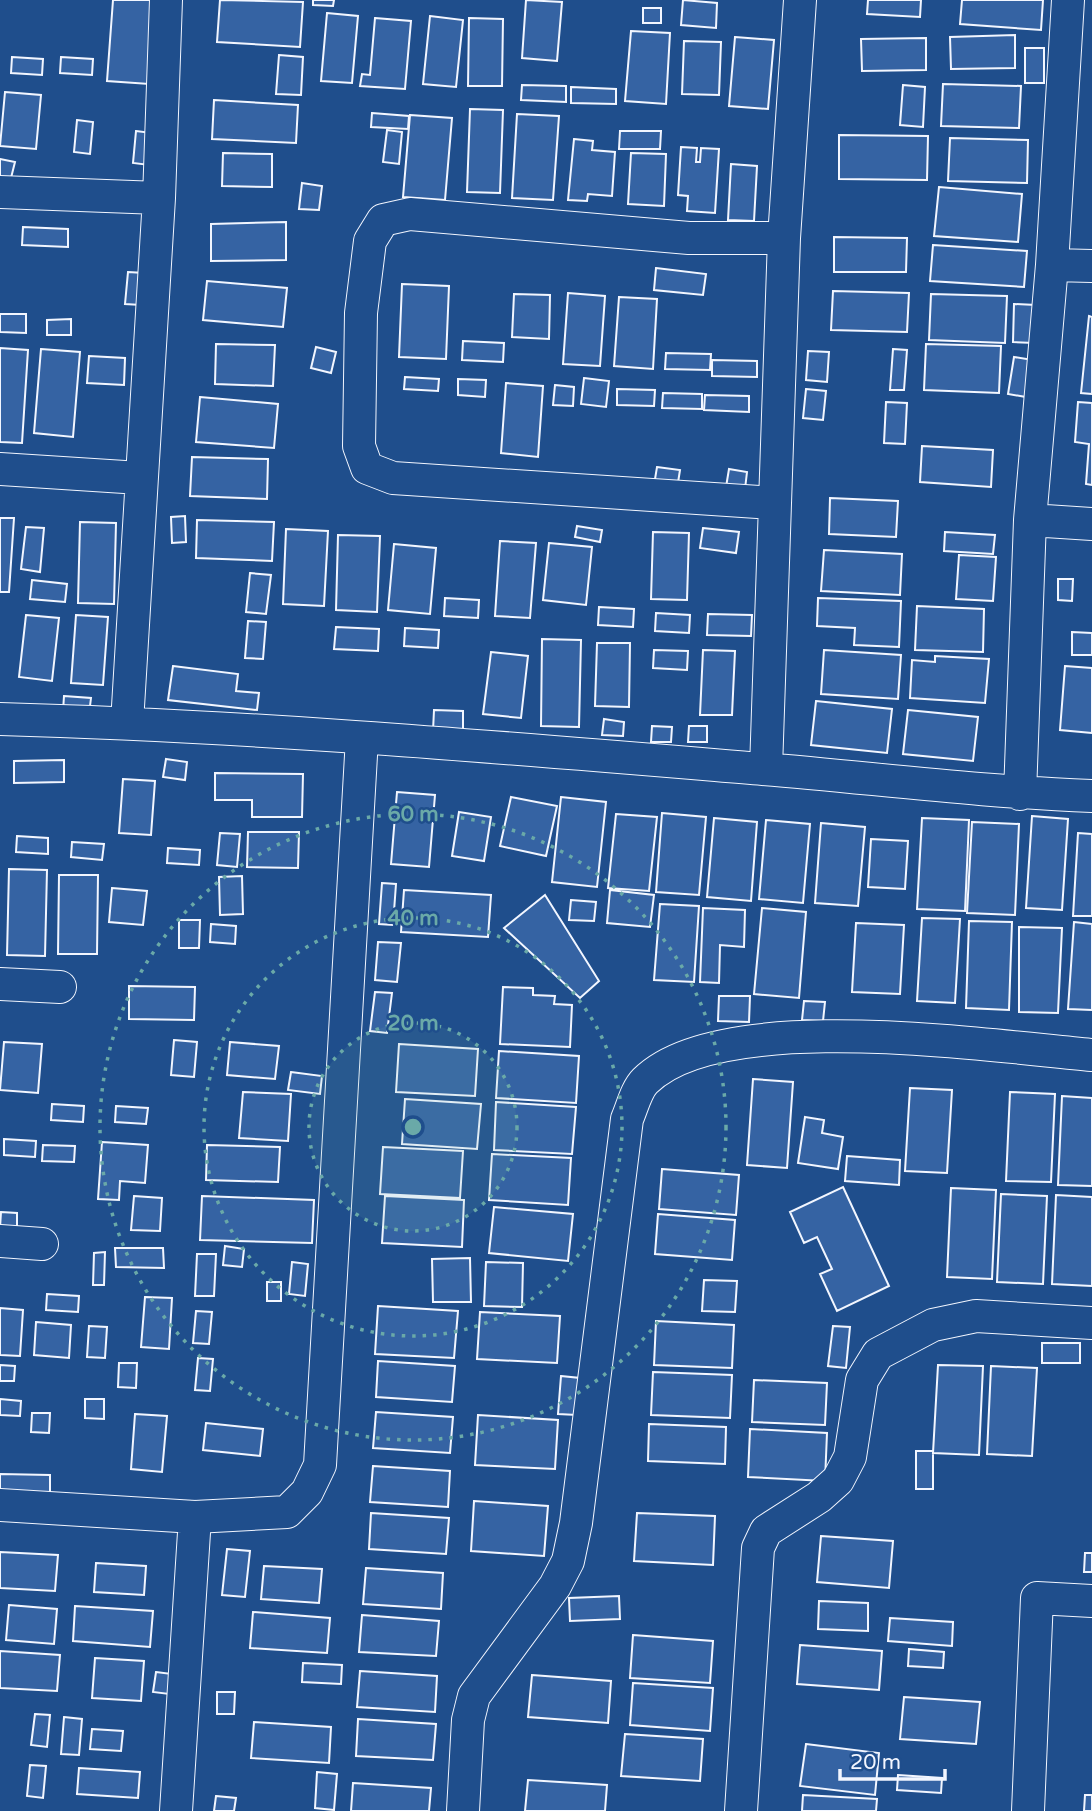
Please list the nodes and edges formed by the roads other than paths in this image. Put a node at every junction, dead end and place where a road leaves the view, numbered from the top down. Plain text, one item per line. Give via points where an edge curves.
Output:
1 (166, 0) edge
2 (800, 0) edge
3 (1076, 4) edge
4 (0, 192) edge
5 (159, 198) junction
6 (785, 239) junction
7 (1052, 265) junction
8 (1092, 266) edge
9 (0, 469) edge
10 (140, 478) junction
11 (774, 503) junction
12 (1030, 520) junction
13 (1092, 524) edge
14 (0, 719) edge
15 (127, 723) junction
16 (362, 738) junction
17 (765, 769) junction
18 (1020, 794) junction
19 (1092, 796) edge
20 (0, 984) edge
21 (60, 987) dead end
22 (1092, 1055) edge
23 (0, 1241) edge
24 (41, 1244) dead end
25 (1092, 1323) edge
26 (0, 1505) edge
27 (195, 1517) junction
28 (1092, 1601) edge
29 (176, 1811) edge
30 (463, 1811) edge
31 (741, 1811) edge
32 (1028, 1811) edge

1 - 5 street
2 - 6 street
3 - 7 street
4 - 5 street
5 - 10 street
6 - 11 street
6 - 11 street via 689,238 410,215 383,220 370,241 360,313 359,446 367,468 393,478
7 - 8 street
7 - 12 street
9 - 10 street
10 - 15 street
11 - 17 street
12 - 13 street
12 - 18 street
14 - 15 street
15 - 16 street
16 - 17 street
16 - 27 street via 320,1465 307,1492 286,1512
17 - 18 street
18 - 19 street
20 - 21 street
22 - 30 street via 914,1039 804,1037 740,1041 675,1061 643,1082 627,1119 568,1560 555,1586 474,1696 468,1720
23 - 24 street
25 - 31 street via 976,1316 933,1325 878,1354 862,1380 850,1457 838,1480 766,1531 758,1548
26 - 27 street
27 - 29 street
28 - 32 street via 1037,1598

